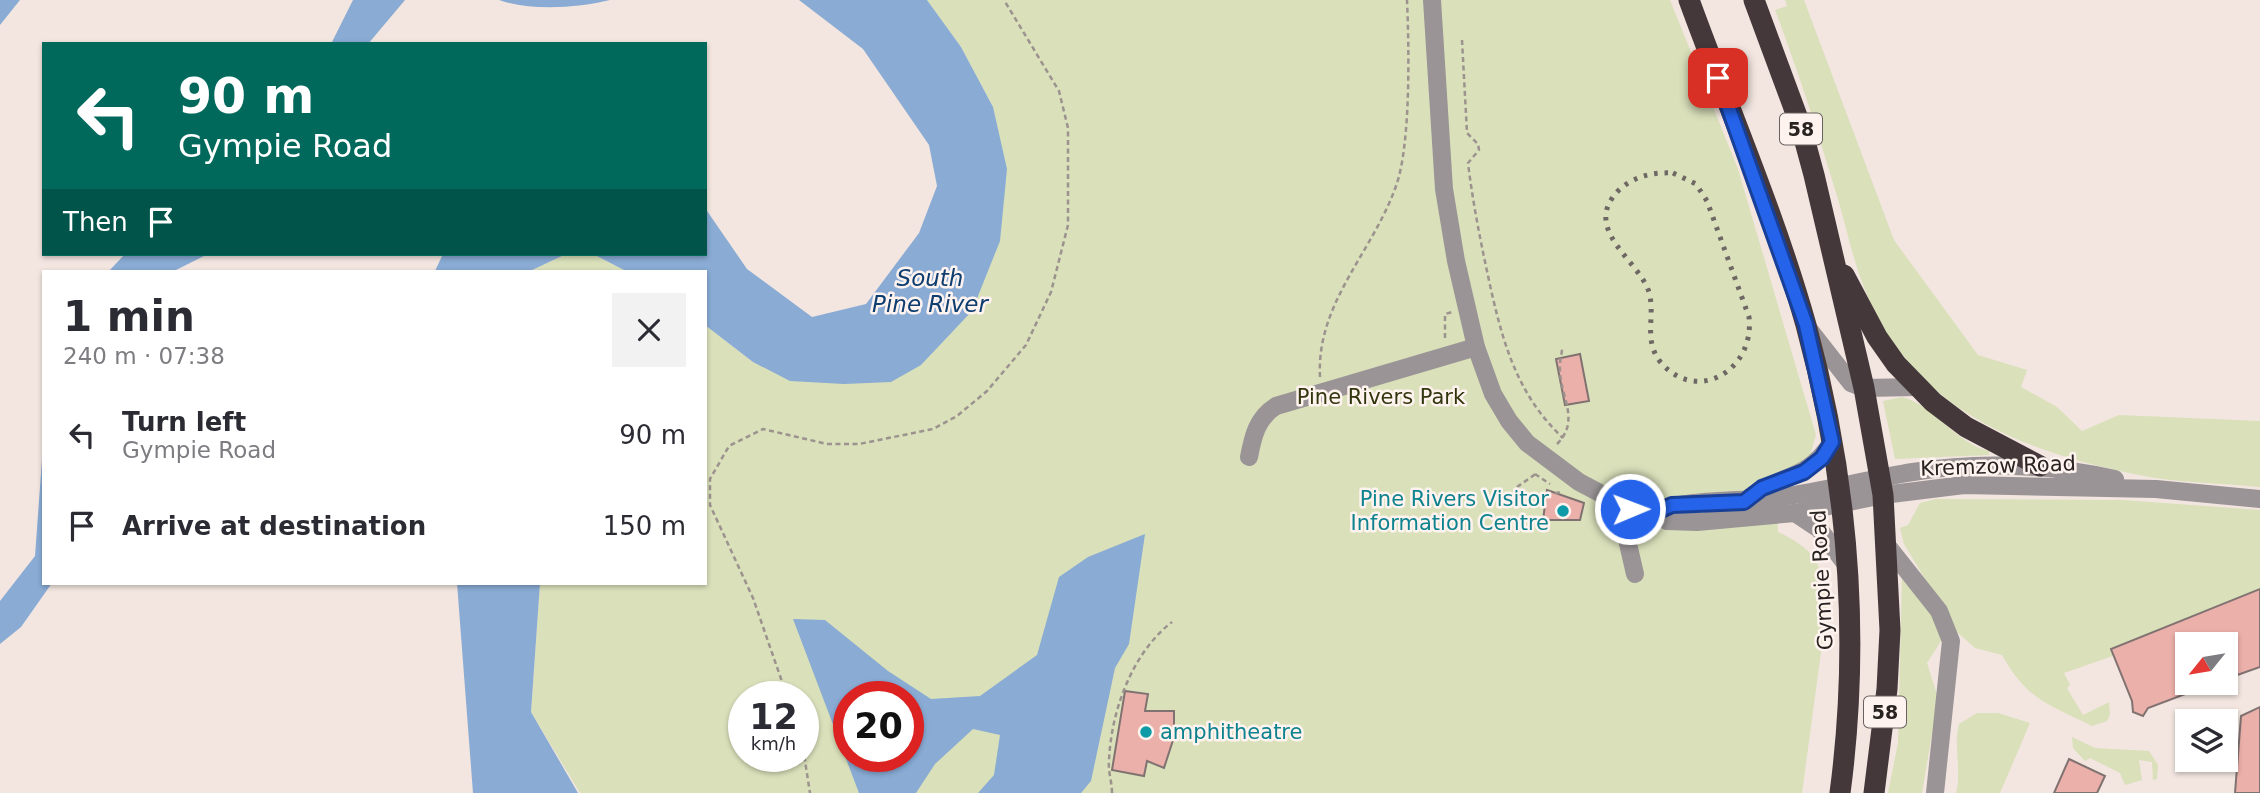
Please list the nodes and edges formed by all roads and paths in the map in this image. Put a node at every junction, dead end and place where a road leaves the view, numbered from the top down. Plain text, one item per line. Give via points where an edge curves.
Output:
1 (1004, 0) edge
2 (1407, 0) edge
3 (1432, 0) edge
4 (1689, 0) edge
5 (1754, 0) edge
6 (1462, 40) dead end
7 (1836, 262) junction
8 (1806, 325) junction
9 (1476, 347) junction
10 (1562, 348) dead end
11 (1917, 387) junction
12 (1864, 388) junction
13 (1323, 391) junction
14 (1563, 438) junction
15 (1832, 442) junction
16 (1249, 457) dead end
17 (1546, 459) junction
18 (2040, 466) junction
19 (1882, 486) junction
20 (1517, 487) dead end
21 (2156, 489) junction
22 (1842, 496) junction
23 (2260, 499) edge
24 (1744, 502) junction
25 (1630, 509) junction
26 (1654, 513) junction
27 (1795, 513) junction
28 (1886, 544) junction
29 (1850, 569) junction
30 (1635, 574) dead end
31 (1172, 622) dead end
32 (782, 681) edge
33 (807, 772) edge
34 (810, 793) edge
35 (1112, 793) edge
36 (1840, 793) edge
37 (1874, 793) edge
38 (1935, 793) edge

1 - 32 path via 1059,91 1068,128 1068,225 1051,292 1026,345 987,391 946,423 859,444 827,444 763,429 729,446 710,479 710,506 753,598
2 - 13 path via 1402,162 1391,200 1351,269 1324,334 1319,364
3 - 9 street via 1444,190
4 - 8 highway, Gympie Road / 58
5 - 7 highway, 58 via 1801,127
6 - 14 path via 1467,133 1479,150 1468,163 1473,202 1500,330 1527,396
7 - 11 highway via 1877,337
7 - 12 highway, 58
8 - 12 street, Gympie Road via 1851,383
8 - 15 highway, Gympie Road / 58
9 - 13 street
9 - 17 street via 1493,394 1509,421
10 - 14 path via 1560,365 1570,418
11 - 12 street
11 - 18 highway via 1966,427
12 - 19 highway, 58
13 - 16 street via 1287,401 1266,413 1256,426
14 - 17 path
15 - 22 highway, Gympie Road / 58
15 - 24 street via 1822,458 1804,472 1762,488
17 - 20 path
17 - 25 street
18 - 19 street, Kremzow Road via 1979,464
18 - 21 street, Kremzow Road
19 - 21 street, Kremzow Road
19 - 22 street, Kremzow Road
19 - 28 highway, 58
21 - 23 street, Kremzow Road
22 - 24 street
22 - 27 street
22 - 29 highway, Gympie Road / 58
24 - 26 street via 1672,505
25 - 26 street
25 - 30 street via 1626,535
26 - 27 street via 1667,521 1697,522
27 - 29 street via 1819,528
28 - 37 highway, 58 via 1890,630
28 - 38 street via 1925,590 1947,625 1951,641
29 - 36 highway, Gympie Road / 58 via 1847,738
31 - 35 path via 1124,687 1108,762
33 - 34 path

